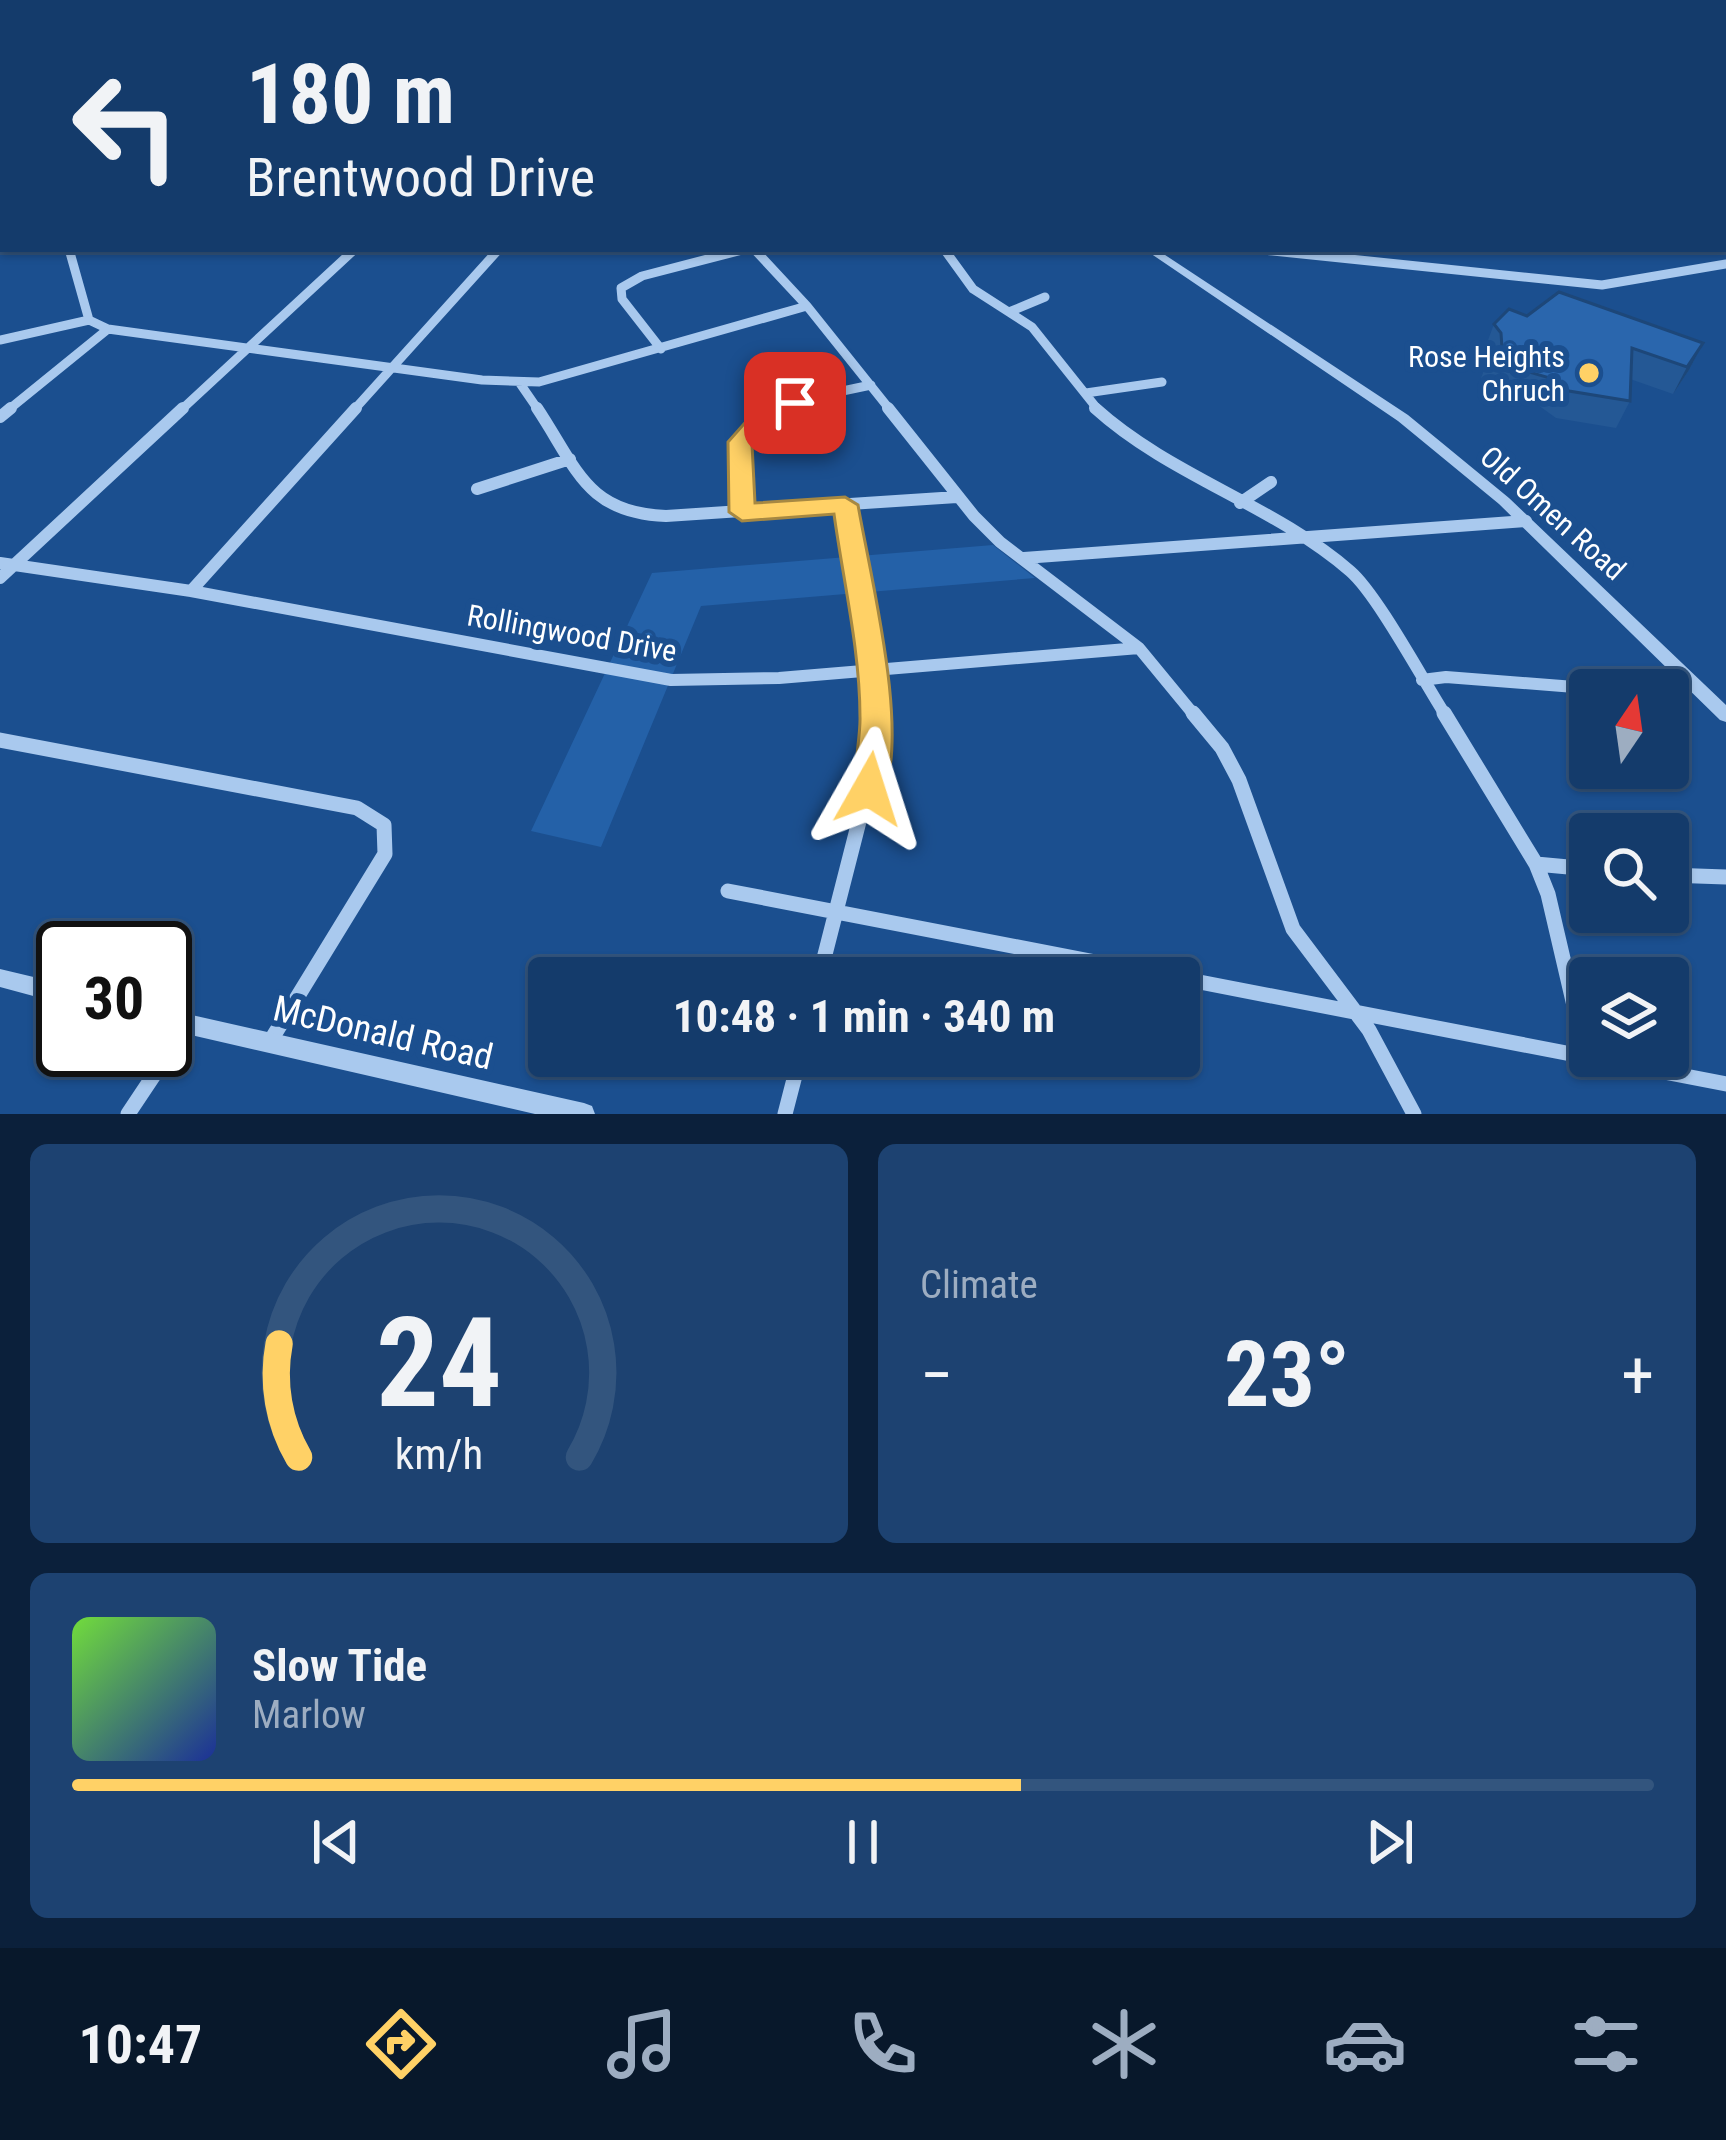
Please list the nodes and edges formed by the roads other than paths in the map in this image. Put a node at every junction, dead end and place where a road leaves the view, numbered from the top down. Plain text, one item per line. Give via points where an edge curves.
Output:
1 (70, 252) edge
2 (352, 252) edge
3 (497, 252) edge
4 (738, 252) edge
5 (753, 252) edge
6 (946, 252) edge
7 (1154, 252) edge
8 (1283, 252) edge
9 (1395, 252) edge
10 (1397, 263) junction
11 (1726, 264) edge
12 (1045, 297) dead end
13 (807, 306) junction
14 (1009, 312) junction
15 (89, 320) junction
16 (108, 329) junction
17 (0, 340) edge
18 (249, 348) junction
19 (661, 349) junction
20 (392, 367) junction
21 (519, 382) junction
22 (1162, 382) dead end
23 (871, 385) junction
24 (1086, 393) junction
25 (0, 417) edge
26 (570, 459) junction
27 (1271, 482) dead end
28 (477, 488) dead end
29 (957, 496) junction
30 (1240, 503) junction
31 (845, 505) junction
32 (742, 512) junction
33 (1526, 521) junction
34 (1302, 538) junction
35 (1023, 558) junction
36 (7, 564) edge
37 (0, 578) edge
38 (191, 591) junction
39 (1139, 648) junction
40 (1678, 669) edge
41 (872, 670) junction
42 (1422, 680) junction
43 (1689, 680) edge
44 (1569, 687) edge
45 (1726, 715) edge
46 (0, 740) edge
47 (1536, 864) junction
48 (1569, 867) edge
49 (1689, 875) edge
50 (1726, 877) edge
51 (728, 891) dead end
52 (836, 912) junction
53 (824, 957) edge
54 (1070, 957) edge
55 (0, 978) edge
56 (1200, 982) edge
57 (1569, 985) edge
58 (36, 987) edge
59 (1355, 1012) junction
60 (192, 1024) edge
61 (271, 1040) junction
62 (1569, 1055) edge
63 (147, 1077) edge
64 (795, 1077) edge
65 (1688, 1077) edge
66 (1726, 1084) edge
67 (128, 1114) edge
68 (584, 1114) edge
69 (785, 1114) edge
70 (1414, 1114) edge

1 - 15 street
2 - 18 street
3 - 20 street
4 - 19 street via 621,288
5 - 13 street
6 - 14 street via 973,289
7 - 33 street, Old Omen Road via 1403,418
8 - 10 street
9 - 10 street
10 - 11 street via 1602,285
12 - 14 street
13 - 19 street
13 - 23 street
14 - 24 street via 1032,327
15 - 16 street
15 - 17 street
16 - 18 street
16 - 25 street
18 - 20 street
18 - 36 street
19 - 21 street via 568,377
20 - 21 street
20 - 38 street
21 - 26 street
22 - 24 street
23 - 29 street
23 - 32 street via 779,407 747,431 738,460
24 - 30 street via 1128,438
26 - 28 street
26 - 32 street via 595,495 625,512
27 - 30 street
29 - 31 street
29 - 35 street
30 - 34 street
31 - 32 street
31 - 41 street
33 - 34 street
33 - 40 street, Old Omen Road
34 - 35 street
34 - 42 street via 1354,573
35 - 39 street
36 - 37 street
36 - 38 street, Rollingwood Drive
38 - 41 street, Rollingwood Drive via 671,680
39 - 41 street, Rollingwood Drive
39 - 59 street via 1222,748 1293,929
41 - 52 street via 876,755
42 - 44 street
42 - 47 street
43 - 45 street, Old Omen Road
46 - 61 street via 357,808 384,825 386,854
47 - 48 street
47 - 57 street
49 - 50 street
51 - 52 street
52 - 53 street
52 - 54 street
55 - 58 street
56 - 59 street
59 - 62 street
59 - 70 street
60 - 61 street, McDonald Road
61 - 68 street, McDonald Road
63 - 67 street
64 - 69 street
65 - 66 street

